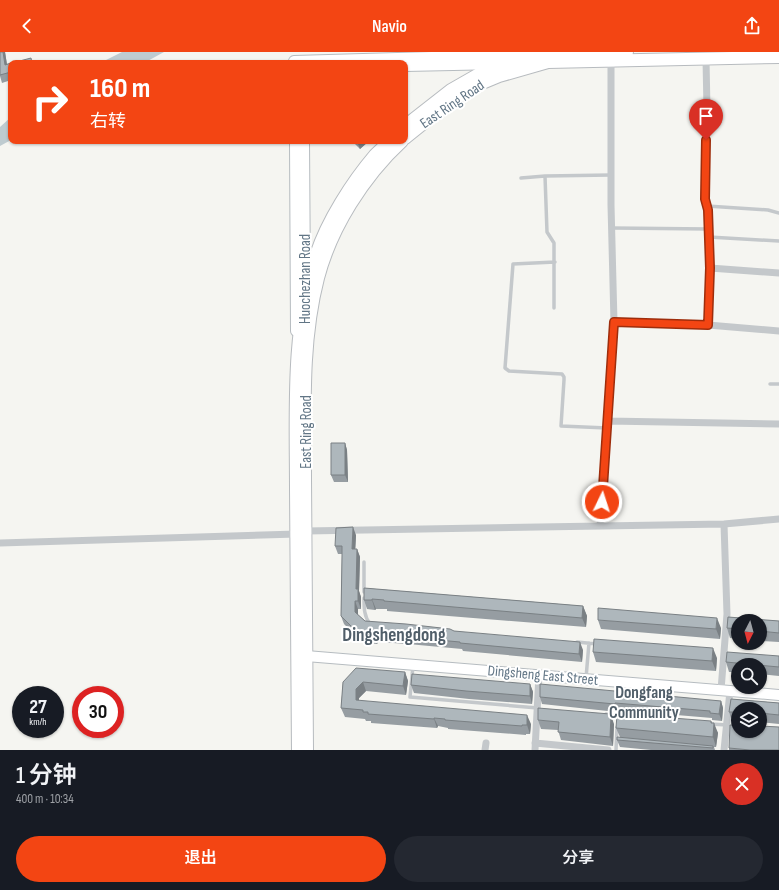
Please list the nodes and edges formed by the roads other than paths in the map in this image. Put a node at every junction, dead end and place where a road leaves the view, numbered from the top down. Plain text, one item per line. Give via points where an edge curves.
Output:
1 (627, 52) edge
2 (779, 57) edge
3 (299, 58) edge
4 (547, 58) junction
5 (706, 59) junction
6 (611, 61) junction
7 (507, 64) junction
8 (408, 66) edge
9 (408, 124) edge
10 (408, 136) edge
11 (295, 144) edge
12 (304, 144) edge
13 (386, 144) edge
14 (399, 144) edge
15 (611, 175) junction
16 (545, 176) junction
17 (521, 178) dead end
18 (707, 206) junction
19 (779, 213) edge
20 (611, 228) junction
21 (709, 229) junction
22 (709, 237) junction
23 (779, 241) edge
24 (555, 262) junction
25 (710, 268) junction
26 (779, 273) edge
27 (305, 295) junction
28 (554, 308) dead end
29 (614, 322) junction
30 (708, 325) junction
31 (779, 330) edge
32 (770, 384) dead end
33 (779, 384) edge
34 (301, 418) junction
35 (608, 424) junction
36 (779, 424) edge
37 (779, 519) edge
38 (724, 524) junction
39 (600, 526) junction
40 (301, 532) junction
41 (0, 543) edge
42 (364, 562) dead end
43 (378, 626) edge
44 (574, 642) edge
45 (589, 643) junction
46 (605, 645) edge
47 (716, 654) dead end
48 (724, 655) junction
49 (306, 656) junction
50 (732, 656) edge
51 (413, 665) junction
52 (539, 675) junction
53 (586, 679) junction
54 (725, 690) junction
55 (779, 695) edge
56 (541, 709) junction
57 (603, 714) edge
58 (618, 715) junction
59 (626, 716) edge
60 (703, 723) edge
61 (729, 725) junction
62 (616, 742) junction
63 (624, 742) edge
64 (535, 747) edge
65 (298, 750) edge
66 (307, 750) edge
67 (608, 750) edge
68 (616, 750) edge
69 (724, 750) edge

1 - 4 main road
2 - 5 main road
3 - 4 main road
4 - 6 main road
4 - 7 main road, East Ring Road
4 - 10 main road, East Ring Road via 474,86
5 - 6 main road
5 - 18 street
6 - 15 street
7 - 8 main road
7 - 9 main road, East Ring Road via 470,78
11 - 34 main road, Huochezhan Road
12 - 27 main road, Huochezhan Road
13 - 27 main road, East Ring Road via 360,174 339,207 322,239
14 - 34 main road, East Ring Road via 383,160 346,212 324,258 313,299
15 - 16 lane
15 - 20 street
16 - 17 lane
16 - 24 lane via 547,232 554,243
18 - 19 lane
18 - 21 street
20 - 21 lane
20 - 29 street
21 - 22 street
22 - 23 lane
22 - 25 street
24 - 28 lane
24 - 35 lane via 512,264 505,368 509,371 563,375 561,426
25 - 26 street
25 - 30 street
27 - 34 main road, East Ring Road via 299,336
29 - 30 street
29 - 35 street
30 - 31 street
32 - 33 lane
34 - 40 main road, East Ring Road
35 - 36 street
35 - 39 street
37 - 38 street
38 - 39 street
38 - 48 street via 728,614
39 - 40 street
40 - 41 street
40 - 49 main road, East Ring Road
40 - 65 main road, East Ring Road
42 - 43 lane via 365,618 370,625
44 - 45 lane
45 - 46 lane
45 - 53 lane
47 - 48 lane
48 - 50 lane
48 - 54 street
49 - 51 main road, Dingsheng East Street
49 - 66 main road, East Ring Road
51 - 52 main road, Dingsheng East Street
51 - 56 lane via 410,697
52 - 53 main road, Dingsheng East Street
52 - 56 street
53 - 54 main road, Dingsheng East Street
54 - 55 main road, Dingsheng East Street
54 - 61 street
56 - 64 street
57 - 58 lane
58 - 59 lane
58 - 62 lane
60 - 61 lane
61 - 69 street
62 - 63 lane
62 - 68 lane
64 - 67 street

